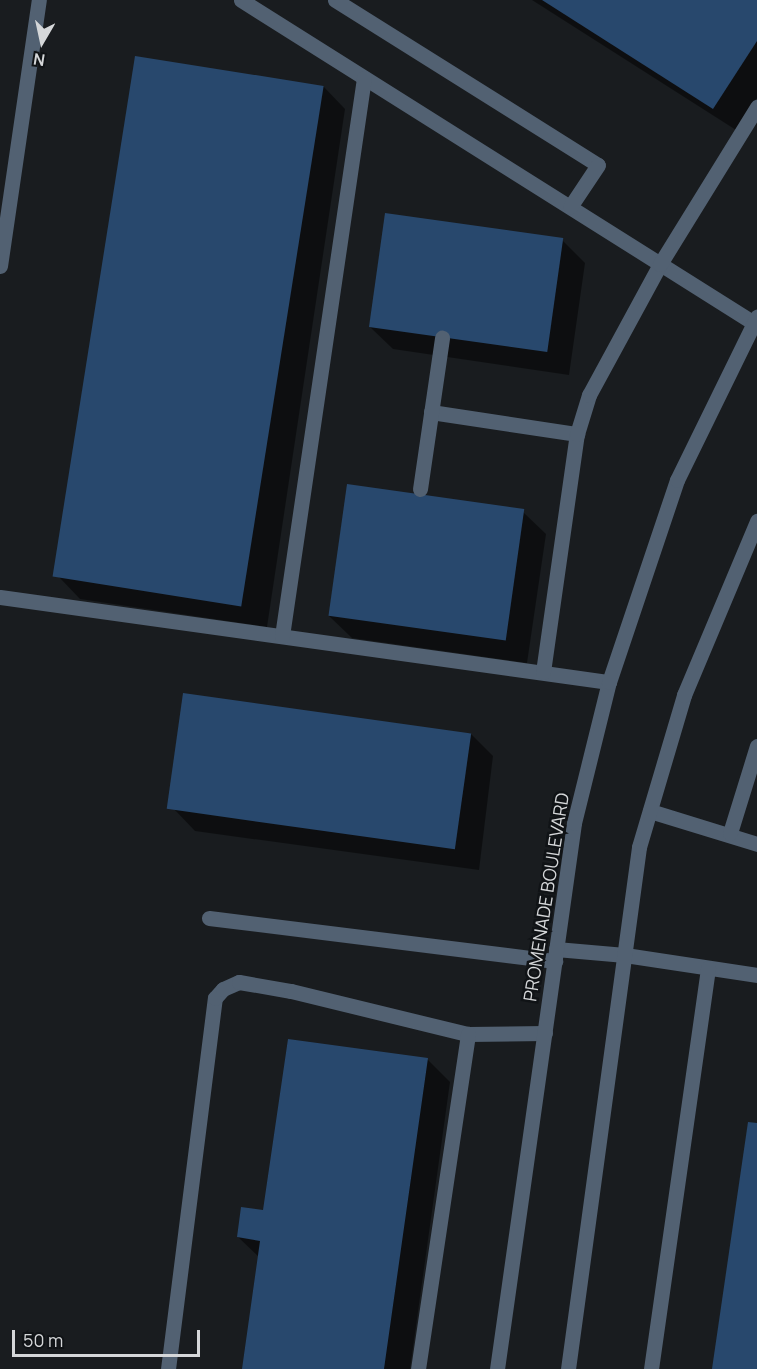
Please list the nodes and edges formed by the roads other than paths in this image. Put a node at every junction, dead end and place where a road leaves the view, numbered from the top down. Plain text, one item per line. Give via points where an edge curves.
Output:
1 (39, 0) edge
2 (241, 0) edge
3 (335, 0) edge
4 (364, 78) junction
5 (757, 107) edge
6 (570, 207) junction
7 (660, 264) junction
8 (0, 266) edge
9 (756, 322) edge
10 (442, 338) dead end
11 (431, 412) junction
12 (577, 434) junction
13 (420, 489) dead end
14 (757, 521) edge
15 (0, 597) edge
16 (282, 636) junction
17 (543, 672) junction
18 (609, 682) junction
19 (757, 746) edge
20 (650, 811) junction
21 (730, 833) junction
22 (757, 844) edge
23 (209, 918) dead end
24 (556, 955) junction
25 (625, 955) junction
26 (708, 968) junction
27 (757, 975) edge
28 (545, 1032) junction
29 (468, 1034) junction
30 (168, 1369) edge
31 (418, 1369) edge
32 (497, 1369) edge
33 (568, 1369) edge
34 (651, 1369) edge

1 - 8 street
2 - 4 street
3 - 6 street via 598,165
4 - 6 street
4 - 16 street
5 - 7 street
6 - 7 street
7 - 9 street
7 - 12 street via 589,395
9 - 18 street, PROMENADE BOULEVARD via 677,480
10 - 11 street
11 - 12 street
11 - 13 street
12 - 17 street
14 - 20 street via 684,695
15 - 16 street
16 - 17 street
17 - 18 street
18 - 24 street, PROMENADE BOULEVARD via 574,823
19 - 21 street
20 - 21 street
20 - 25 street via 639,847
21 - 22 street
23 - 24 street
24 - 25 street
24 - 28 street, PROMENADE BOULEVARD
25 - 26 street
25 - 33 street
26 - 27 street
26 - 34 street
28 - 29 street
28 - 32 street, PROMENADE BOULEVARD
29 - 30 street via 291,991 239,982 223,989 215,998
29 - 31 street

